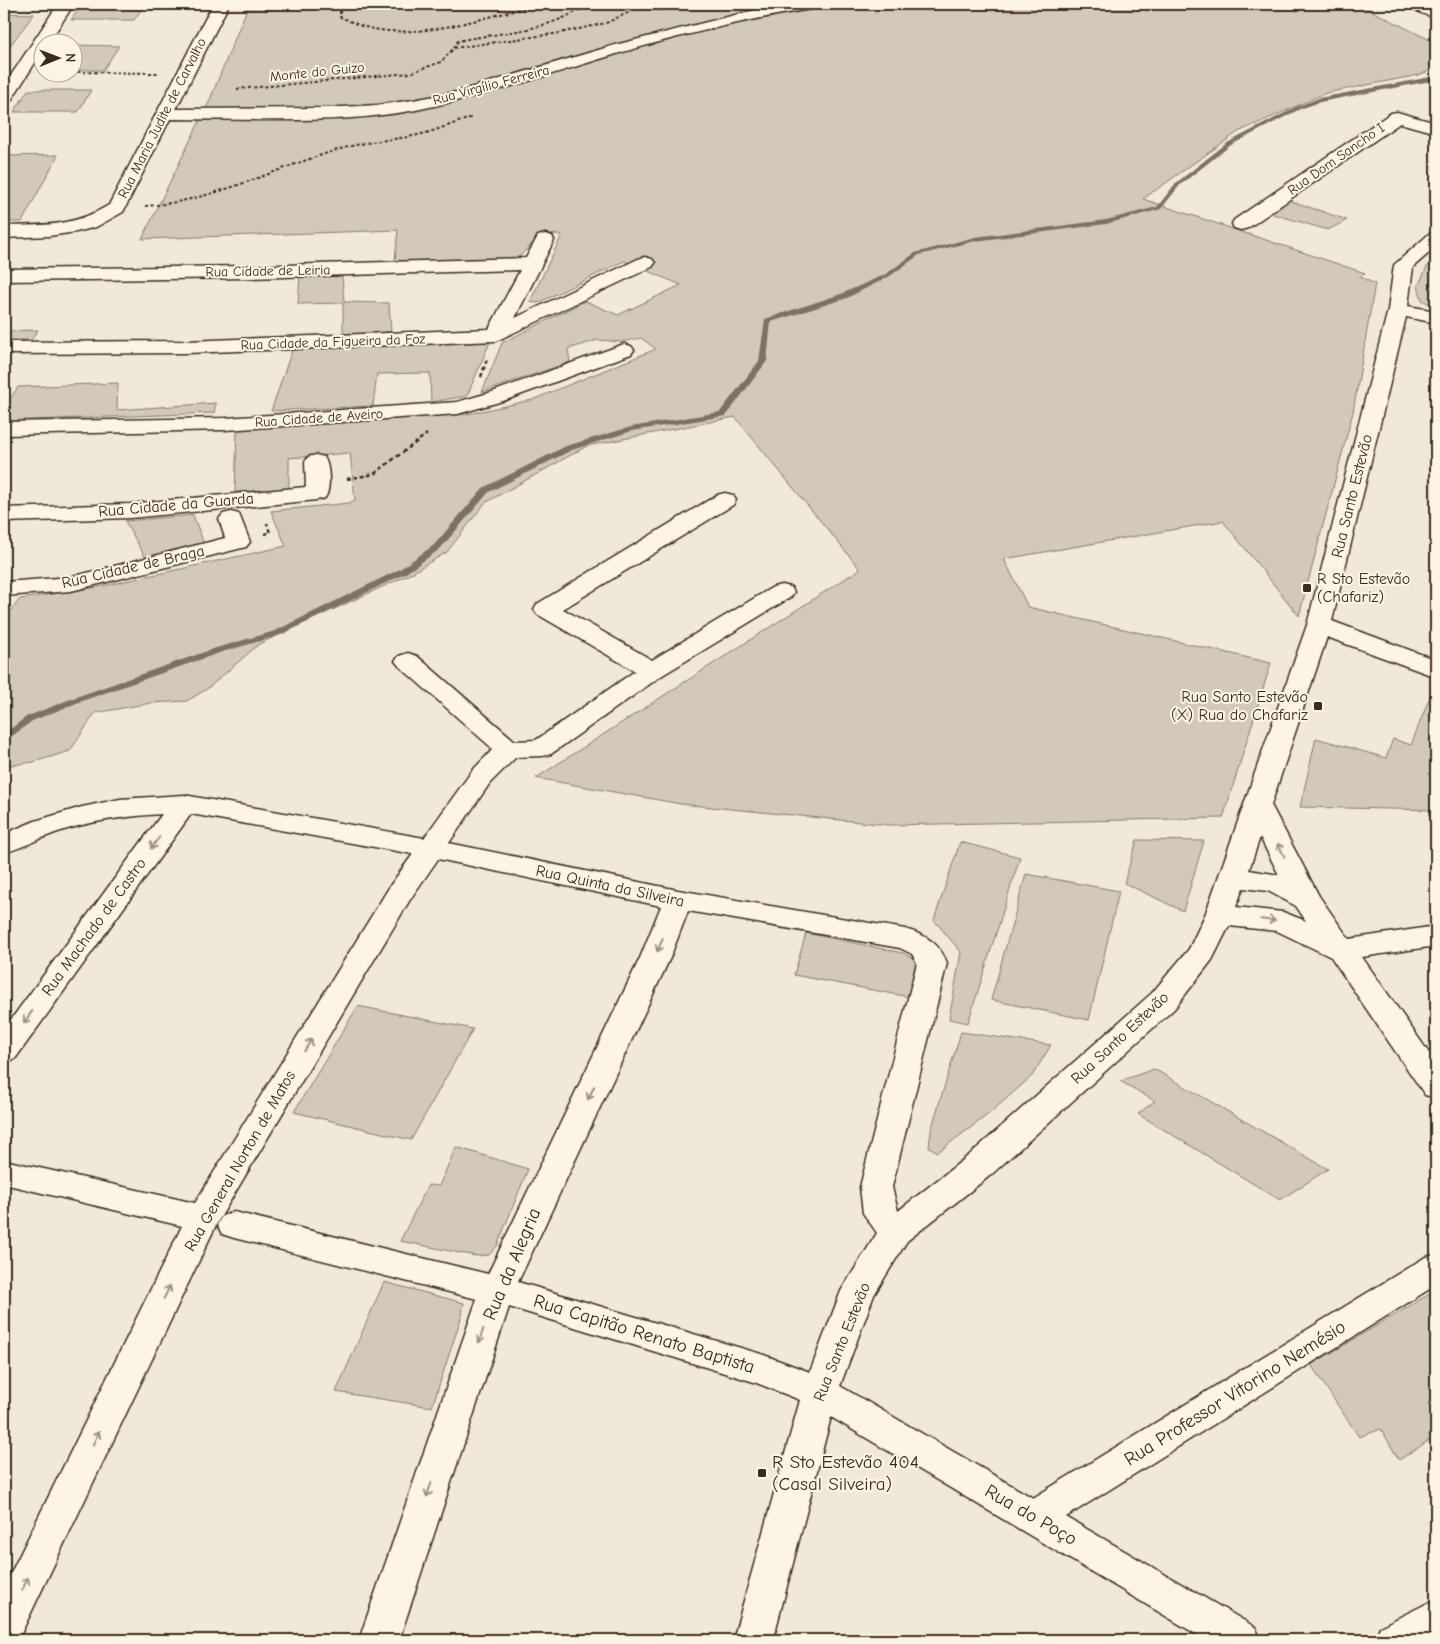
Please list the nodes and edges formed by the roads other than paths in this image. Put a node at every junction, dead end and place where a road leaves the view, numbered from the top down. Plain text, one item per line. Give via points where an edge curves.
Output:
1 (66, 4) edge
2 (221, 4) edge
3 (811, 4) edge
4 (1416, 4) edge
5 (1436, 12) edge
6 (4, 98) edge
7 (164, 114) junction
8 (1436, 128) edge
9 (1241, 224) dead end
10 (4, 232) edge
11 (1436, 238) edge
12 (545, 240) dead end
13 (646, 263) dead end
14 (533, 264) junction
15 (4, 275) edge
16 (1398, 310) junction
17 (1436, 317) edge
18 (496, 335) junction
19 (4, 348) edge
20 (624, 350) dead end
21 (4, 430) edge
22 (316, 462) dead end
23 (725, 500) dead end
24 (4, 516) edge
25 (231, 519) dead end
26 (4, 590) edge
27 (782, 592) dead end
28 (1319, 625) junction
29 (408, 661) dead end
30 (1436, 669) edge
31 (652, 671) junction
32 (509, 749) junction
33 (184, 804) junction
34 (1257, 806) junction
35 (4, 844) edge
36 (430, 848) junction
37 (1233, 877) junction
38 (1306, 899) junction
39 (678, 900) junction
40 (1220, 915) junction
41 (1436, 936) edge
42 (1343, 950) junction
43 (4, 1051) edge
44 (1436, 1087) edge
45 (4, 1172) edge
46 (218, 1222) junction
47 (895, 1232) junction
48 (1436, 1268) edge
49 (497, 1290) junction
50 (820, 1392) junction
51 (1034, 1517) junction
52 (1436, 1617) edge
53 (4, 1628) edge
54 (379, 1640) edge
55 (753, 1640) edge
56 (1241, 1640) edge
57 (1394, 1640) edge

1 - 6 street
2 - 7 street, Rua Maria Judite de Carvalho
3 - 7 street, Rua Virgílio Ferreira via 621,48 459,96 413,105 323,113
4 - 5 street
7 - 10 street, Rua Maria Judite de Carvalho via 116,208 82,226 53,231
8 - 9 street, Rua Dom Sancho I via 1397,117
11 - 16 street, Rua Santo Estevão via 1404,265
12 - 14 street
13 - 18 street, Rua Cidade da Figueira da Foz
14 - 15 street, Rua Cidade de Leiria
14 - 18 street
16 - 17 street
16 - 28 street, Rua Santo Estevão
18 - 19 street, Rua Cidade da Figueira da Foz via 186,348
20 - 21 street, Rua Cidade de Aveiro via 458,408 225,424
22 - 24 street, Rua Cidade da Guarda via 317,493 130,511
23 - 31 street via 546,610
25 - 26 street, Rua Cidade de Braga via 238,542 71,584
27 - 31 street
28 - 30 street
28 - 34 street, Rua Santo Estevão
29 - 32 street
31 - 32 street via 542,748
32 - 36 street, Rua General Norton de Matos via 480,777
33 - 35 street, Rua Quinta da Silveira via 120,808 82,816 45,826
33 - 36 street, Rua Quinta da Silveira
33 -> 43 street, Rua Machado de Castro
34 - 37 street, Rua Santo Estevão
38 -> 34 street
36 - 39 street, Rua Quinta da Silveira
46 -> 36 street, Rua General Norton de Matos via 400,893
37 - 38 street via 1274,883
37 - 40 street, Rua Santo Estevão
38 - 42 street
39 - 47 street, Rua Quinta da Silveira via 905,939 922,945 929,954 932,963 876,1187 880,1213
39 -> 49 street, Rua da Alegria via 655,958
40 -> 42 street via 1284,922
40 - 47 street, Rua Santo Estevão via 1202,953 1163,1001 980,1165
41 - 42 street
42 - 44 street
45 - 46 street, Rua Capitão Renato Baptista
46 - 49 street, Rua Capitão Renato Baptista
53 -> 46 street, Rua General Norton de Matos
47 - 50 street, Rua Santo Estevão via 858,1291
48 - 51 street, Rua Professor Vitorino Nemésio
49 - 50 street, Rua Capitão Renato Baptista via 761,1369
49 -> 54 street, Rua da Alegria
50 - 51 street, Rua do Poço
50 - 55 street, Rua Santo Estevão
51 - 56 street, Rua do Poço
52 - 57 street

